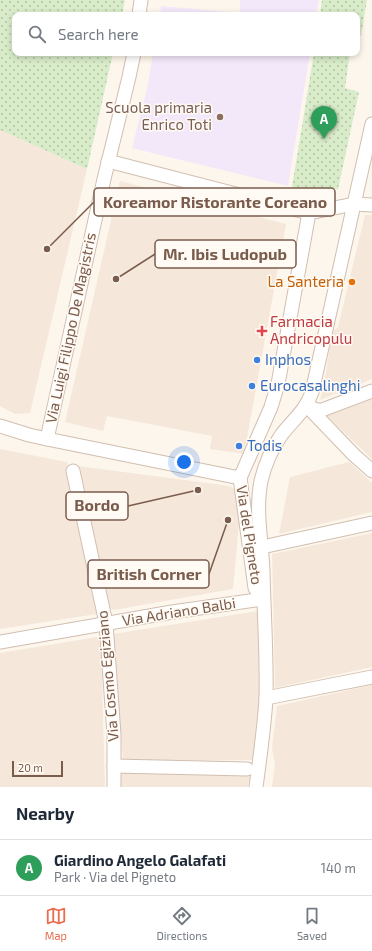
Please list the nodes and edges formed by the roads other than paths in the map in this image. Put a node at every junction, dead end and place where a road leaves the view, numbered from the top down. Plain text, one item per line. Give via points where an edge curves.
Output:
1 (141, 0) edge
2 (140, 12) edge
3 (133, 56) edge
4 (372, 124) edge
5 (108, 161) junction
6 (354, 204) junction
7 (372, 205) edge
8 (309, 213) junction
9 (372, 391) edge
10 (307, 406) junction
11 (0, 426) edge
12 (47, 439) junction
13 (73, 471) dead end
14 (372, 471) edge
15 (240, 478) junction
16 (372, 523) edge
17 (262, 547) junction
18 (263, 599) junction
19 (106, 624) junction
20 (0, 642) edge
21 (372, 677) edge
22 (266, 698) junction
23 (114, 766) junction
24 (247, 769) dead end
25 (114, 787) edge
26 (256, 787) edge

1 - 2 street
3 - 5 street, Via Luigi Filippo De Magistris
4 - 6 street, Via del Pigneto
5 - 8 street
5 - 12 street, Via Luigi Filippo De Magistris
6 - 7 street
6 - 8 street
6 - 10 street, Via del Pigneto via 314,385
8 - 15 street, Via del Pigneto via 278,384 271,407
9 - 10 street via 322,410
10 - 14 street
10 - 17 street, Via del Pigneto via 275,445 263,475 259,503
11 - 12 street
12 - 15 street
13 - 19 street, Via Cosmo Egiziano
15 - 18 street, Via del Pigneto via 256,588
16 - 17 street
17 - 18 street, Via del Pigneto
18 - 19 street, Via Adriano Balbi
18 - 22 street, Via del Pigneto
19 - 20 street, Via Adriano Balbi
19 - 23 street, Via Cosmo Egiziano
21 - 22 street
22 - 26 street, Via del Pigneto
23 - 24 street
23 - 25 street, Via Cosmo Egiziano

